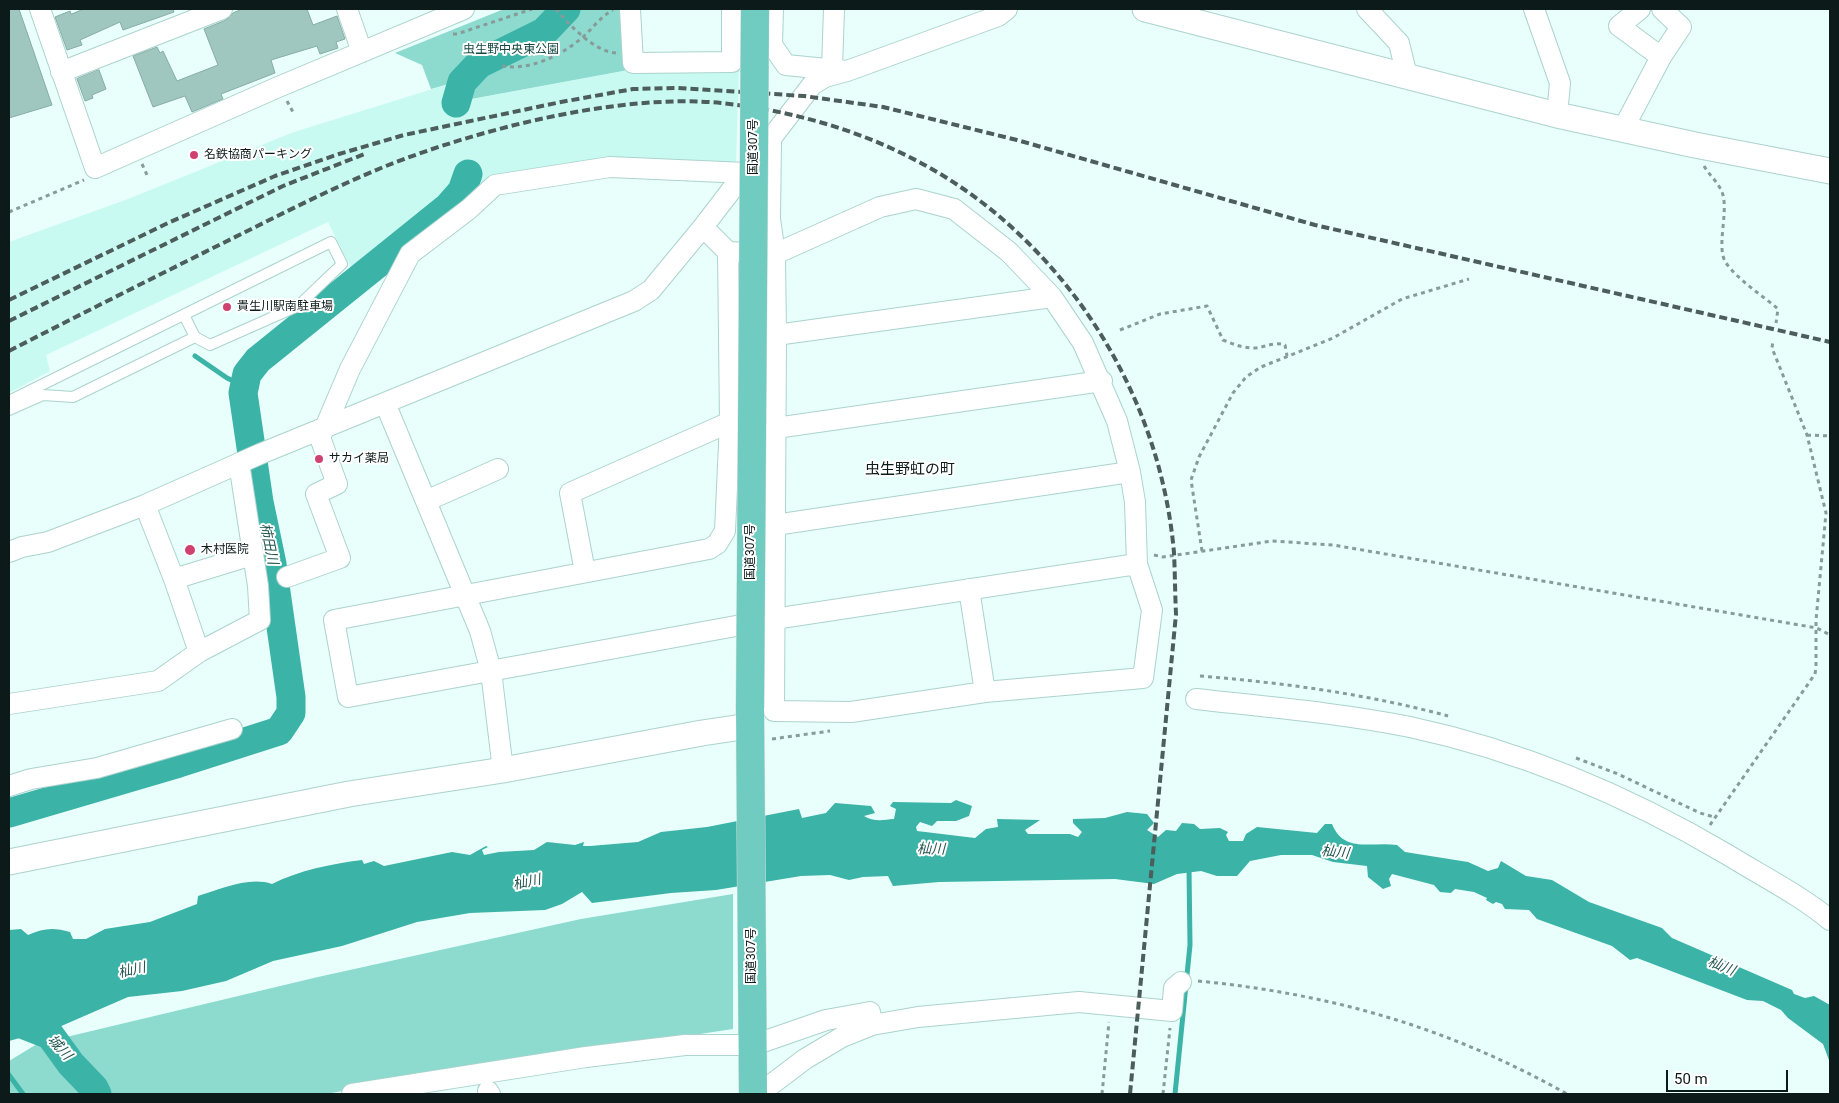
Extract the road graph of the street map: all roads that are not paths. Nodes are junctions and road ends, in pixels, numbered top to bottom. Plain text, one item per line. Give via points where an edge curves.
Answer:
1 (40, 9) edge
2 (222, 9) edge
3 (346, 9) edge
4 (464, 9) edge
5 (630, 9) edge
6 (732, 9) edge
7 (755, 9) edge
8 (773, 9) edge
9 (834, 9) edge
10 (1007, 9) edge
11 (1145, 9) edge
12 (1367, 9) edge
13 (1534, 9) edge
14 (1640, 9) edge
15 (1662, 9) edge
16 (362, 52) junction
17 (1661, 58) junction
18 (840, 70) junction
19 (61, 72) junction
20 (1407, 76) junction
21 (1557, 115) junction
22 (1623, 129) junction
23 (771, 139) junction
24 (1830, 171) edge
25 (746, 173) junction
26 (703, 227) junction
27 (728, 252) junction
28 (775, 254) junction
29 (1052, 297) junction
30 (184, 315) junction
31 (776, 335) junction
32 (195, 337) junction
33 (1102, 382) junction
34 (9, 400) edge
35 (385, 403) junction
36 (9, 410) edge
37 (730, 422) junction
38 (776, 428) junction
39 (321, 431) junction
40 (249, 458) junction
41 (498, 469) dead end
42 (1130, 472) junction
43 (426, 500) junction
44 (145, 505) junction
45 (775, 525) junction
46 (13, 544) edge
47 (252, 555) junction
48 (1143, 557) junction
49 (585, 572) junction
50 (287, 577) dead end
51 (174, 579) junction
52 (970, 589) junction
53 (465, 594) junction
54 (774, 619) junction
55 (199, 652) junction
56 (491, 672) junction
57 (985, 692) junction
58 (1196, 699) dead end
59 (9, 704) edge
60 (232, 729) dead end
61 (750, 729) junction
62 (504, 770) junction
63 (9, 786) edge
64 (9, 862) edge
65 (1830, 920) edge
66 (1189, 981) road end
67 (872, 1025) junction
68 (753, 1037) junction
69 (761, 1090) edge
70 (352, 1094) edge

1 - 19 street
2 - 19 street
3 - 16 street
4 - 16 street
5 - 6 street via 633,63 732,62
7 - 61 highway, 国道307号, bridge
8 - 18 street via 772,45 786,65
9 - 18 street
10 - 18 street via 998,16
11 - 20 street
12 - 20 street via 1399,43
13 - 21 street via 1560,83
14 - 17 street via 1619,26
15 - 17 street via 1681,27
16 - 19 street via 95,168
17 - 22 street
18 - 23 street via 812,85
20 - 21 street
21 - 22 street
22 - 24 street
23 - 25 street
23 - 28 street via 770,219
25 - 26 street
25 - 39 street via 610,167 494,185 469,209 410,254
26 - 27 street
26 - 35 street via 651,290 634,301
27 - 28 street
27 - 37 street
28 - 29 street via 880,207 908,200 930,201 954,209 973,223 1009,252
28 - 31 street
29 - 31 street
29 - 33 street via 1082,343
30 - 32 lane
30 - 32 lane via 331,242 342,264 298,306 210,345
30 - 34 lane
31 - 38 street
32 - 36 lane via 73,397 43,395
33 - 38 street
33 - 42 street via 1117,421
35 - 39 street
35 - 43 street
37 - 49 street via 570,493
37 - 49 street via 725,531 717,544 709,549
38 - 45 street
39 - 40 street
39 - 50 street via 337,484 316,494 340,558
40 - 44 street
40 - 47 street
41 - 43 street
42 - 45 street
42 - 48 street
43 - 53 street
44 - 46 street via 48,542
44 - 51 street
45 - 54 street
47 - 51 street
47 - 55 street via 260,620
48 - 52 street
48 - 57 street via 1152,610 1143,678
49 - 53 street
51 - 55 street
52 - 54 street
52 - 57 street
53 - 56 street via 480,631
53 - 56 street via 334,620 348,697
54 - 56 street
54 - 57 street via 774,711 851,712
55 - 59 street via 158,681
56 - 62 street
58 - 65 street via 1409,727 1514,755 1574,778 1701,840 1780,886
60 - 63 street via 97,768
61 - 62 street via 702,733
61 - 68 highway, 国道307号
62 - 64 street via 350,794
66 - 67 street via 1174,988 1172,1011 1079,1002 918,1017
67 - 68 street via 870,1012
67 - 69 street via 842,1037
68 - 69 highway, 国道307号
68 - 70 street via 586,1057

